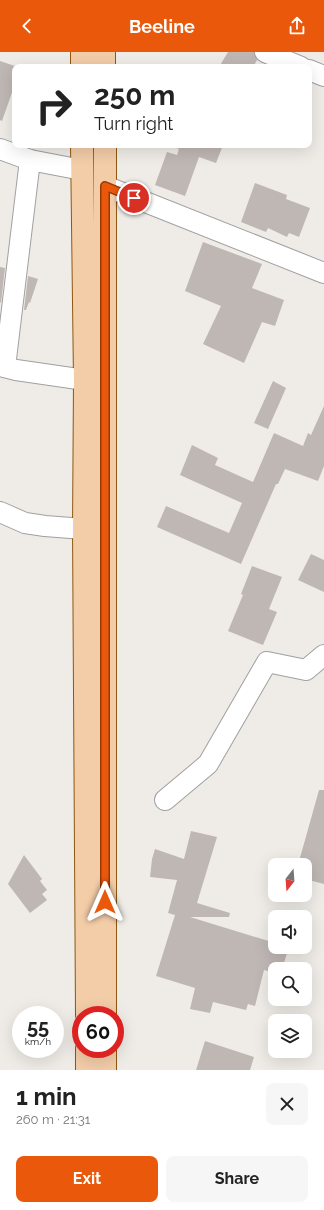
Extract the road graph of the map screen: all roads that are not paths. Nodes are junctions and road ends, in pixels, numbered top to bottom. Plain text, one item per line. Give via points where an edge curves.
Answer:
1 (82, 52) edge
2 (104, 52) edge
3 (265, 52) edge
4 (82, 64) edge
5 (104, 64) edge
6 (294, 64) edge
7 (312, 71) edge
8 (324, 76) edge
9 (82, 148) edge
10 (105, 148) edge
11 (0, 149) edge
12 (30, 160) junction
13 (82, 170) junction
14 (105, 186) junction
15 (324, 273) edge
16 (2, 366) edge
17 (85, 380) junction
18 (0, 512) edge
19 (84, 529) junction
20 (324, 655) edge
21 (165, 800) dead end
22 (87, 1006) edge
23 (105, 1006) edge
24 (87, 1058) edge
25 (105, 1058) edge
26 (87, 1070) edge
27 (105, 1070) edge

1 - 4 main road
2 - 5 main road
3 - 6 street
7 - 8 street
9 - 13 main road
10 - 14 main road
11 - 12 street
12 - 13 street
12 - 16 street
13 - 17 main road
14 - 15 street
14 - 23 main road
16 - 17 street
17 - 19 main road
18 - 19 street via 25,523
19 - 22 main road
20 - 21 street via 306,670 267,662 208,764
24 - 26 main road
25 - 27 main road

